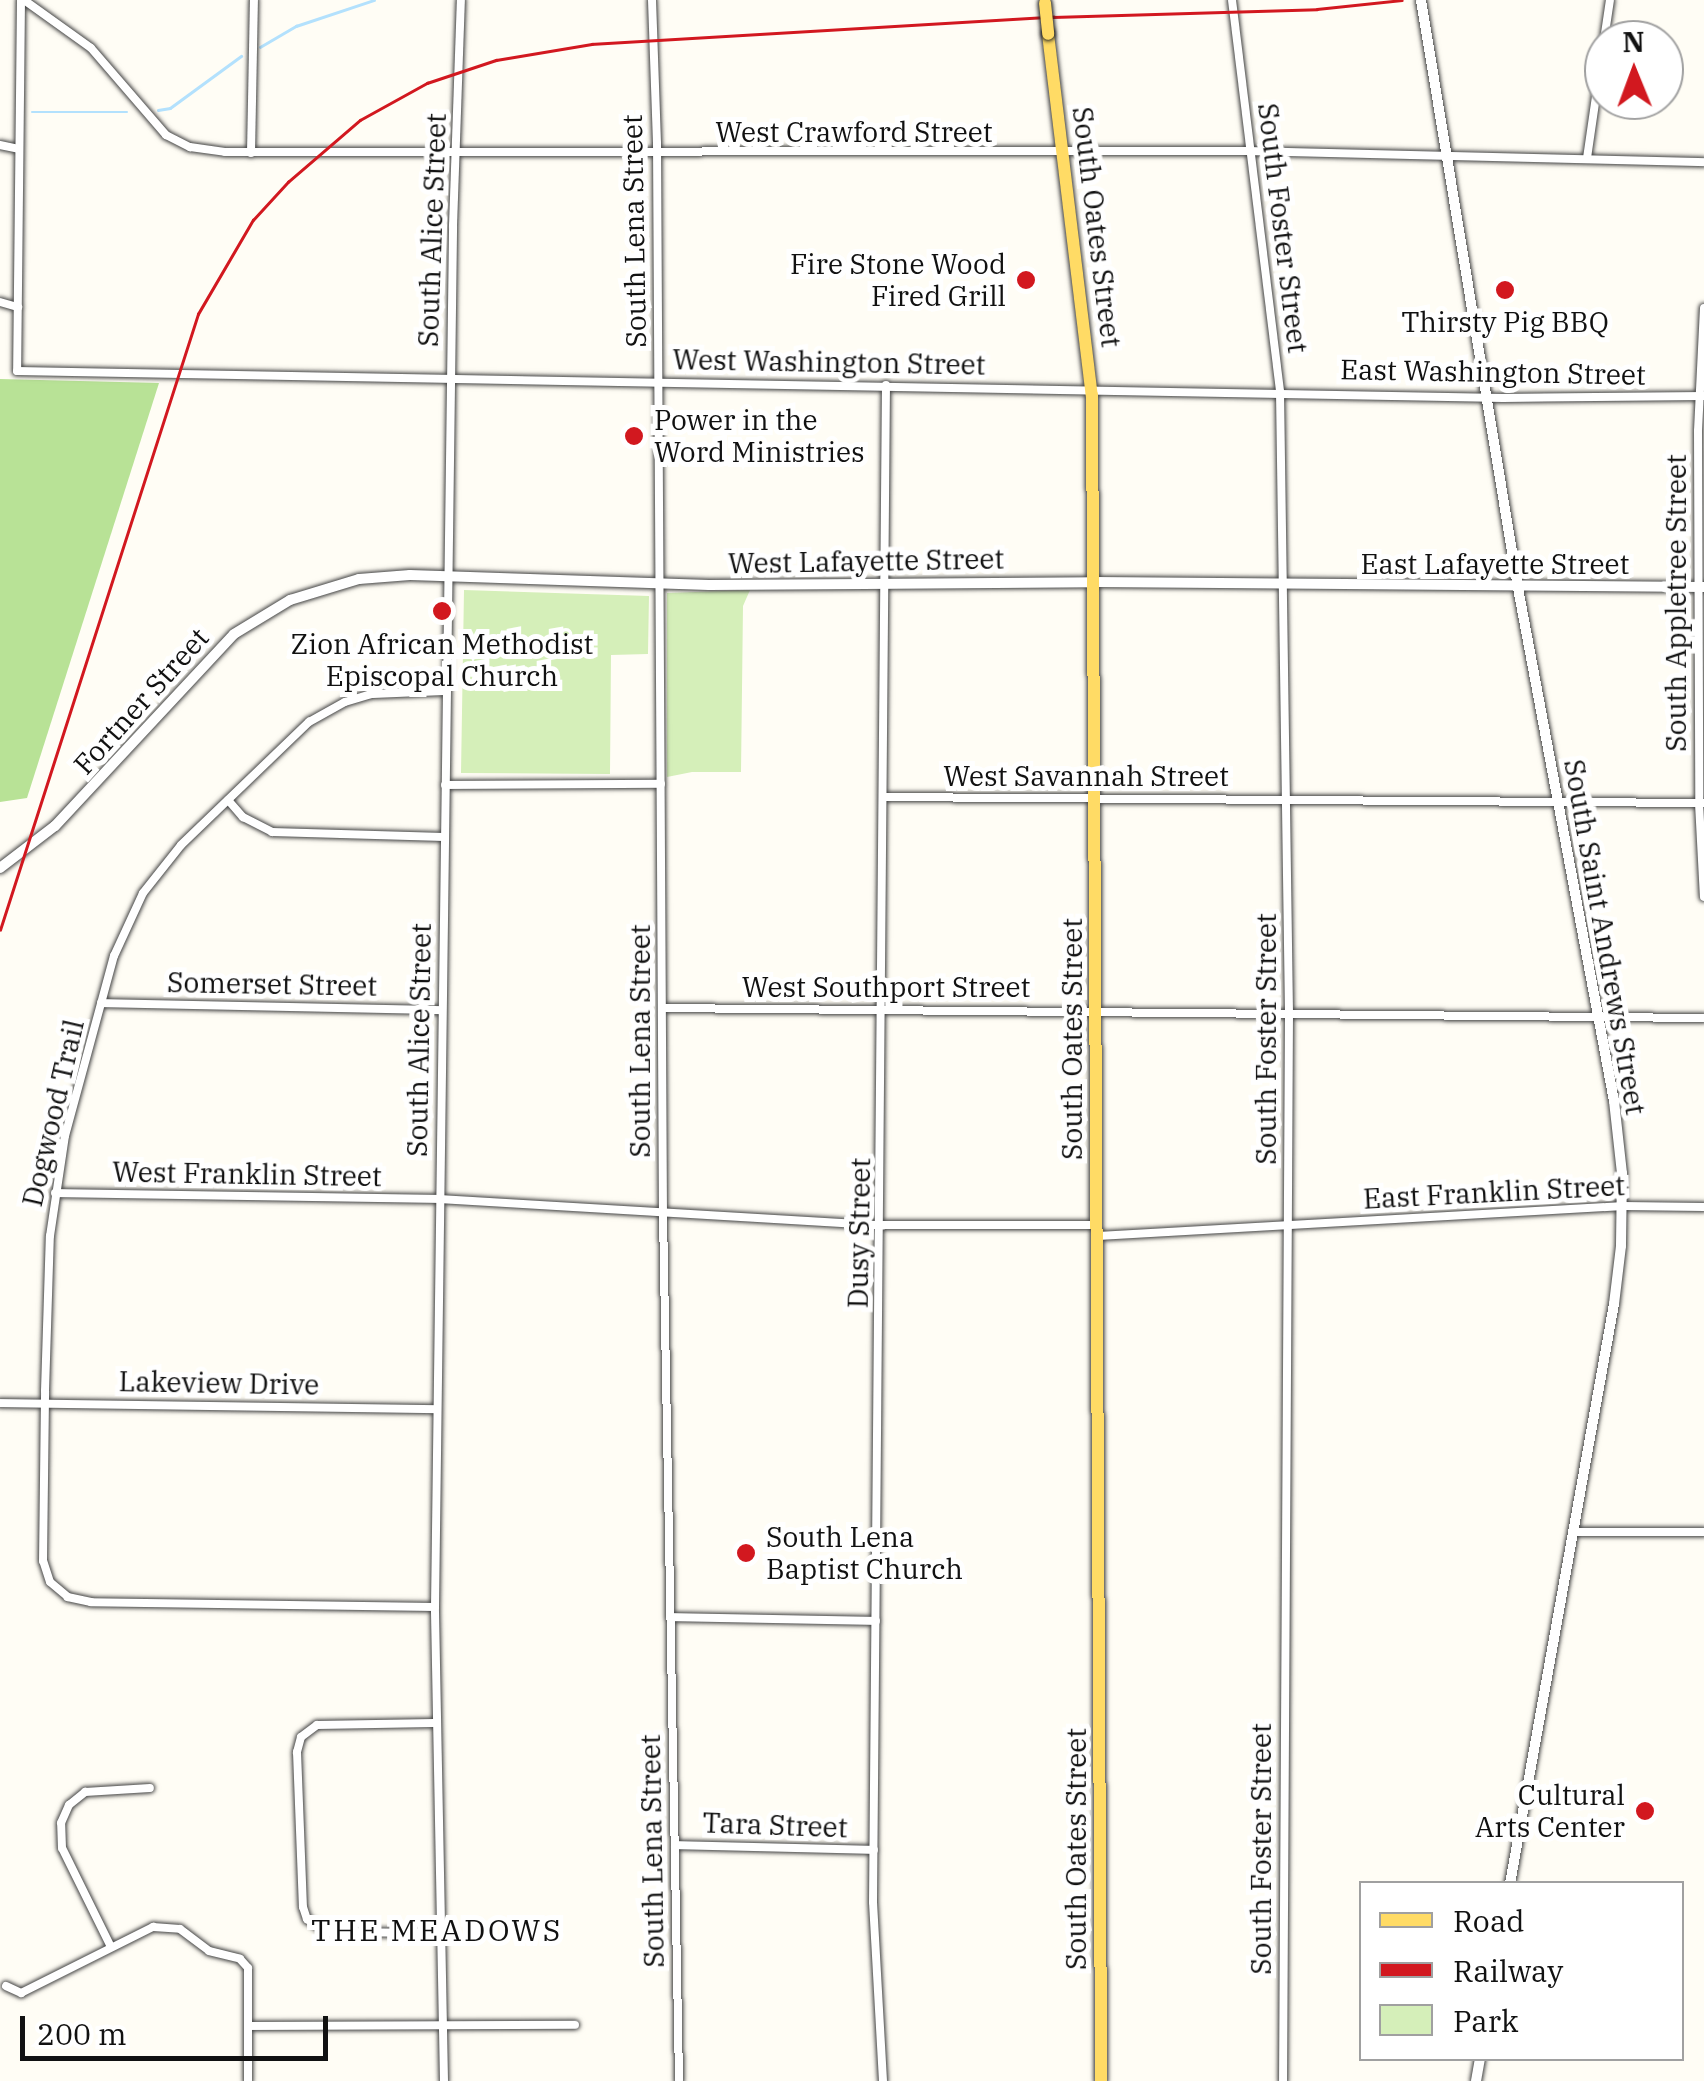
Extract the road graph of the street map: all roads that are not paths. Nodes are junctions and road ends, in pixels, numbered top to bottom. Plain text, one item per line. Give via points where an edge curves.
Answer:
1 (22, 0) edge
2 (254, 0) edge
3 (460, 0) edge
4 (652, 0) edge
5 (1232, 0) edge
6 (1421, 0) edge
7 (1044, 2) edge
8 (1593, 120) edge
9 (0, 144) edge
10 (19, 149) junction
11 (1251, 151) junction
12 (252, 153) junction
13 (456, 153) junction
14 (656, 154) junction
15 (1064, 154) junction
16 (1447, 157) junction
17 (1587, 158) junction
18 (1704, 162) edge
19 (0, 302) edge
20 (18, 307) junction
21 (1704, 308) edge
22 (450, 379) junction
23 (658, 382) junction
24 (886, 385) junction
25 (1092, 387) junction
26 (1280, 392) junction
27 (1487, 395) junction
28 (1702, 396) edge
29 (448, 576) junction
30 (1095, 582) junction
31 (884, 584) junction
32 (660, 585) junction
33 (1285, 585) junction
34 (1701, 587) edge
35 (1518, 588) junction
36 (446, 691) junction
37 (661, 784) junction
38 (444, 785) junction
39 (884, 798) junction
40 (1095, 799) junction
41 (228, 800) junction
42 (1288, 800) junction
43 (1558, 803) junction
44 (1701, 803) edge
45 (444, 836) junction
46 (0, 868) edge
47 (1704, 896) edge
48 (101, 1003) junction
49 (662, 1008) junction
50 (883, 1009) junction
51 (442, 1010) junction
52 (1096, 1011) junction
53 (1289, 1014) junction
54 (1598, 1014) junction
55 (1704, 1018) edge
56 (55, 1193) junction
57 (439, 1199) junction
58 (1623, 1206) junction
59 (1704, 1207) edge
60 (663, 1214) junction
61 (882, 1225) junction
62 (1288, 1226) junction
63 (1098, 1230) junction
64 (0, 1402) edge
65 (44, 1403) junction
66 (437, 1409) junction
67 (1572, 1532) junction
68 (1704, 1532) edge
69 (435, 1607) junction
70 (670, 1617) junction
71 (876, 1621) junction
72 (434, 1723) junction
73 (150, 1788) dead end
74 (675, 1845) junction
75 (874, 1850) junction
76 (1511, 1881) edge
77 (440, 1933) junction
78 (111, 1947) junction
79 (6, 1986) dead end
80 (575, 2025) dead end
81 (248, 2026) junction
82 (443, 2026) junction
83 (248, 2081) edge
84 (444, 2081) edge
85 (679, 2081) edge
86 (883, 2081) edge
87 (1102, 2081) edge
88 (1283, 2081) edge

1 - 10 street
1 - 12 street, West Crawford Street via 91,48 166,135 206,150
2 - 12 street
3 - 13 street, South Alice Street
4 - 14 street, South Lena Street
5 - 11 street, South Foster Street
6 - 16 street, South Saint Andrews Street
7 - 15 main road, South Oates Street, bridge
8 - 17 street
9 - 10 street
10 - 20 street
11 - 15 street, West Crawford Street
11 - 16 street, West Crawford Street
11 - 26 street, South Foster Street
12 - 13 street, West Crawford Street
13 - 14 street, West Crawford Street
13 - 22 street, South Alice Street
14 - 15 street, West Crawford Street
14 - 23 street, South Lena Street
15 - 25 main road, South Oates Street
16 - 17 street, West Crawford Street
16 - 27 street, South Saint Andrews Street
17 - 18 street, West Crawford Street
19 - 20 street
20 - 22 street, West Washington Street via 18,370
21 - 28 street, South Appletree Street
22 - 23 street, West Washington Street
22 - 29 street, South Alice Street
23 - 24 street, West Washington Street
23 - 32 street, South Lena Street
24 - 25 street, West Washington Street
24 - 31 street, Dusy Street
25 - 26 street, West Washington Street
25 - 30 main road, South Oates Street
26 - 27 street, East Washington Street
26 - 33 street, South Foster Street
27 - 28 street, East Washington Street
27 - 35 street, South Saint Andrews Street
28 - 34 street, South Appletree Street
29 - 32 street, West Lafayette Street
29 - 36 street, South Alice Street
29 - 46 street, Fortner Street via 334,584 250,622 204,662 55,826
30 - 31 street, West Lafayette Street
30 - 33 street, West Lafayette Street
30 - 40 main road, South Oates Street
31 - 32 street, West Lafayette Street
31 - 39 street, Dusy Street
32 - 37 street, South Lena Street
33 - 35 street, East Lafayette Street
33 - 42 street, South Foster Street
34 - 35 street, East Lafayette Street
34 - 44 street, South Appletree Street
35 - 43 street, South Saint Andrews Street
36 - 38 street, South Alice Street
36 - 41 street, Dogwood Trail via 371,694 326,711
37 - 38 street
37 - 49 street, South Lena Street
38 - 45 street, South Alice Street
39 - 40 street, West Savannah Street
39 - 50 street, Dusy Street
40 - 42 street, West Savannah Street
40 - 52 main road, South Oates Street
41 - 45 street via 272,832
41 - 48 street, Dogwood Trail via 143,893
42 - 43 street, West Savannah Street
42 - 53 street, South Foster Street
43 - 44 street, West Savannah Street
43 - 54 street, South Saint Andrews Street
44 - 47 street, South Appletree Street
45 - 51 street, South Alice Street
48 - 51 street, Somerset Street
48 - 56 street, Dogwood Trail
49 - 50 street, West Southport Street
49 - 60 street, South Lena Street
50 - 52 street, West Southport Street
50 - 61 street, Dusy Street
51 - 57 street, South Alice Street
52 - 53 street, West Southport Street
52 - 63 main road, South Oates Street
53 - 54 street, West Southport Street
53 - 62 street, South Foster Street
54 - 55 street, West Southport Street
54 - 58 street, South Saint Andrews Street
56 - 57 street, West Franklin Street
56 - 65 street, Dogwood Trail
57 - 60 street, West Franklin Street
57 - 66 street, South Alice Street
58 - 59 street, East Franklin Street
58 - 62 street, East Franklin Street
58 - 67 street, South Saint Andrews Street via 1614,1304
60 - 61 street, West Franklin Street
60 - 70 street, South Lena Street
61 - 63 street, West Franklin Street
61 - 71 street, Dusy Street
62 - 63 street, West Franklin Street
62 - 88 street, South Foster Street
63 - 87 main road, South Oates Street
64 - 65 street, Lakeview Drive
65 - 66 street, Lakeview Drive
65 - 69 street, Dogwood Trail via 43,1561 50,1582 68,1597
66 - 69 street, South Alice Street
67 - 68 street
67 - 76 street, South Saint Andrews Street
69 - 72 street, South Alice Street
70 - 71 street
70 - 74 street, South Lena Street
71 - 75 street, Dusy Street
72 - 77 street, South Alice Street
72 - 77 street via 317,1725 300,1737 297,1752 307,1919 326,1932
73 - 78 street via 85,1792 69,1804 61,1823 62,1848
74 - 75 street, Tara Street
74 - 85 street, South Lena Street
75 - 86 street, Dusy Street
77 - 82 street, South Alice Street
78 - 79 street via 21,1993
78 - 81 street via 152,1927 171,1926 217,1955 240,1959 249,1974
80 - 82 street
81 - 82 street
81 - 83 street
82 - 84 street, South Alice Street

